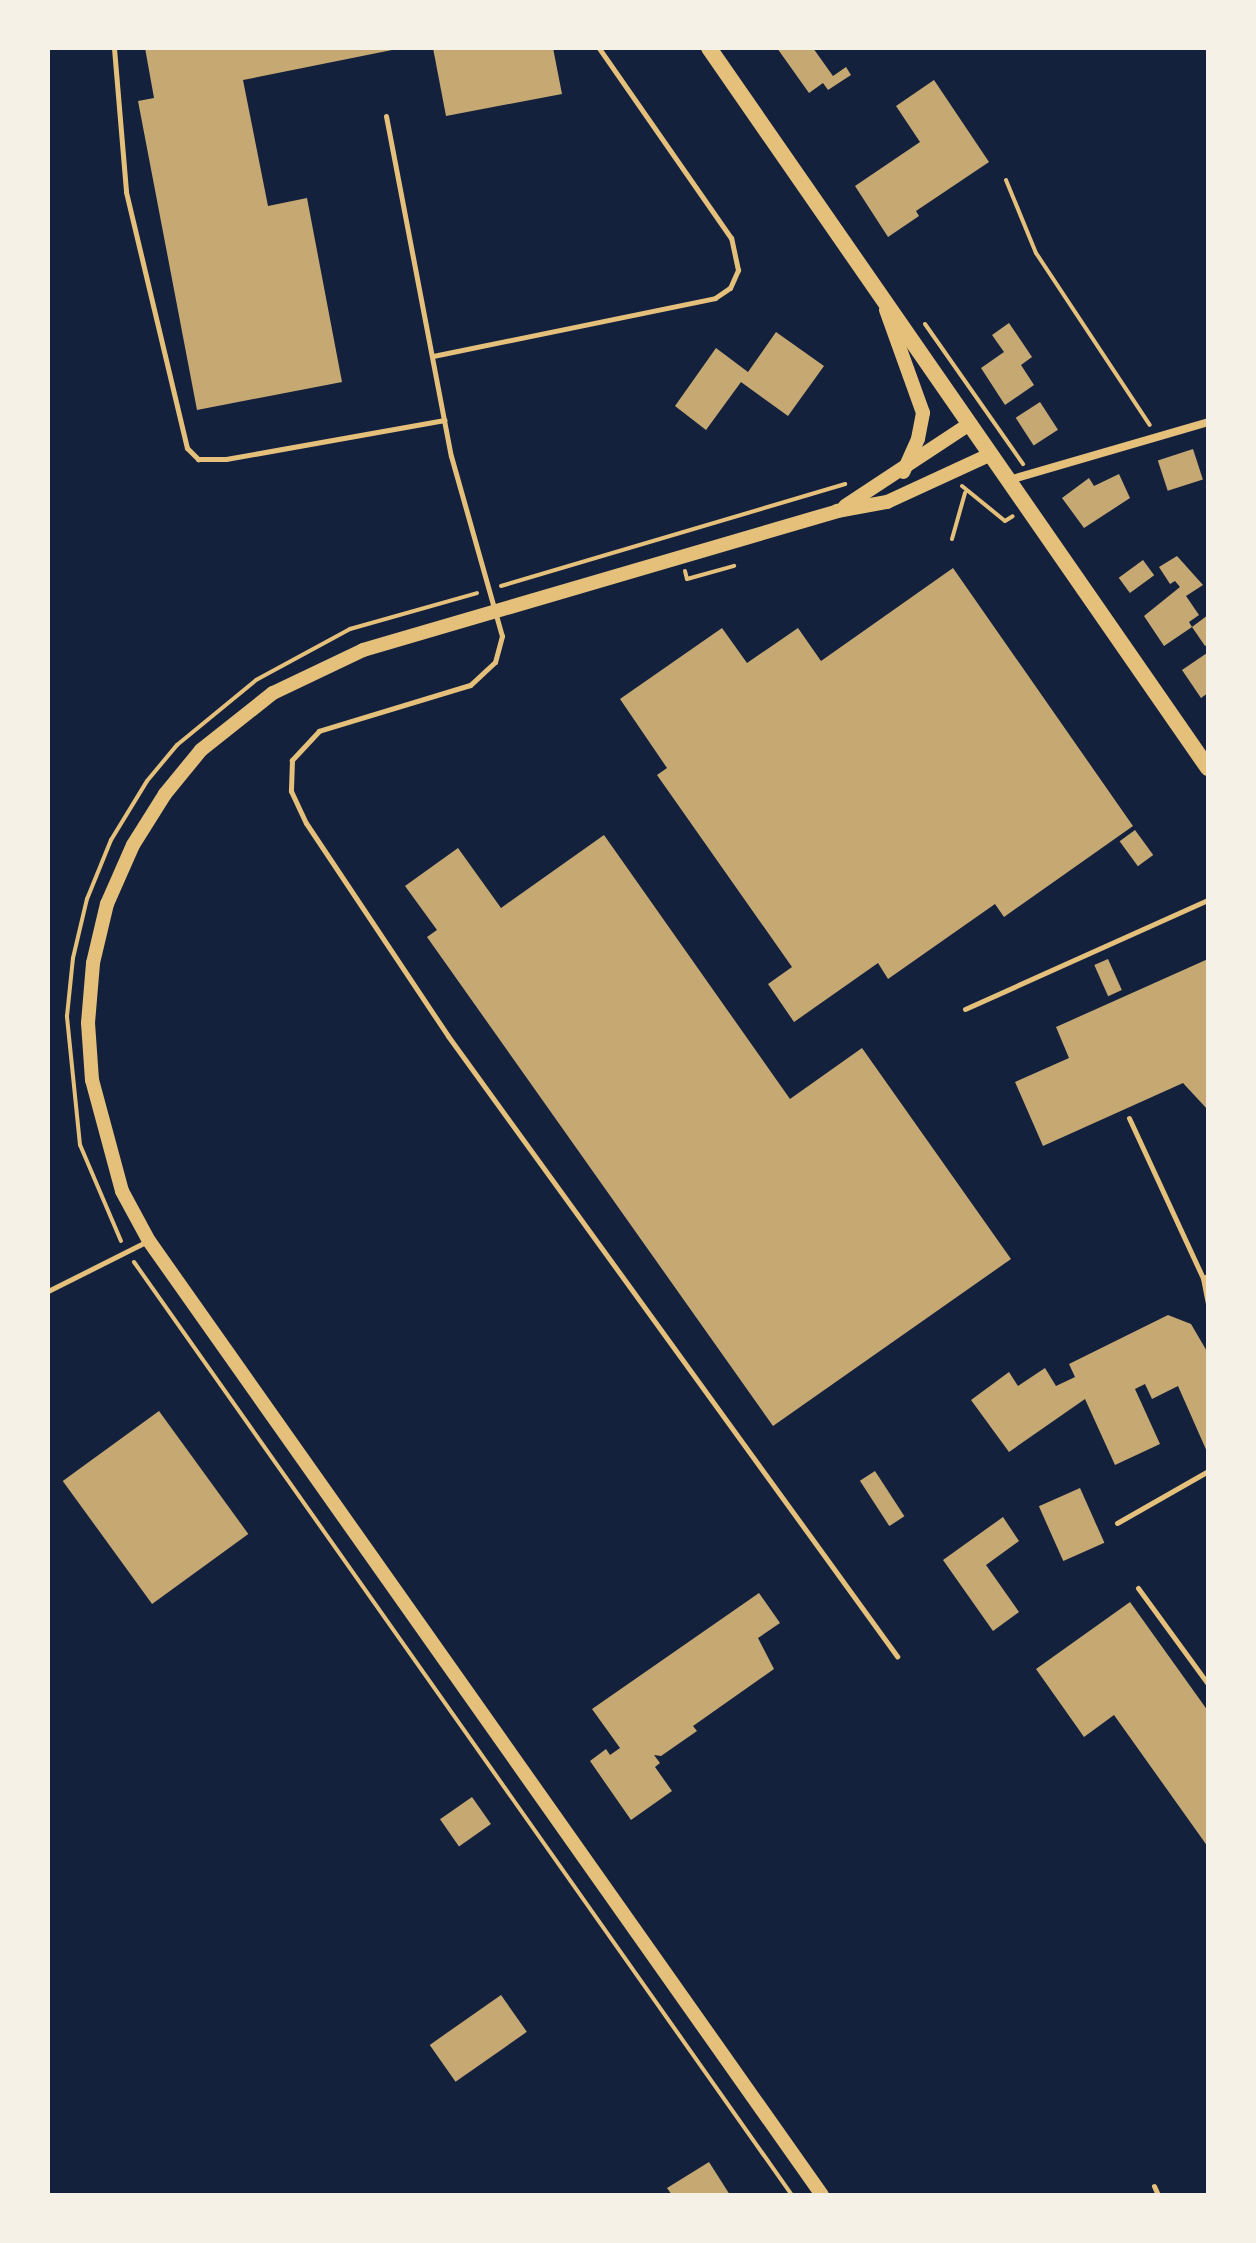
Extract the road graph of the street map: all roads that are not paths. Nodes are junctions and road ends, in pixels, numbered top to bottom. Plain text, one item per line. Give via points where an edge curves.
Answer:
1 (114, 48) edge
2 (599, 48) edge
3 (709, 48) edge
4 (386, 116) dead end
5 (884, 306) junction
6 (433, 356) junction
7 (445, 420) junction
8 (1208, 422) edge
9 (968, 425) junction
10 (989, 455) junction
11 (903, 472) junction
12 (1008, 481) junction
13 (837, 511) junction
14 (497, 610) junction
15 (1208, 768) edge
16 (1208, 900) edge
17 (965, 1009) dead end
18 (1129, 1118) dead end
19 (149, 1241) junction
20 (1206, 1277) edge
21 (48, 1291) edge
22 (1208, 1303) edge
23 (1208, 1471) edge
24 (1117, 1523) dead end
25 (1138, 1588) dead end
26 (897, 1656) dead end
27 (1208, 1684) edge
28 (1154, 2186) dead end
29 (822, 2195) edge
30 (1158, 2195) edge

1 - 7 lane via 126,192 187,448 198,459 226,459
2 - 6 lane via 731,238 738,270 730,288 715,298
3 - 5 main road
4 - 6 lane
5 - 9 main road
5 - 11 street via 923,413
6 - 7 lane
7 - 14 lane
8 - 12 street
9 - 10 main road
9 - 11 street
10 - 12 main road
10 - 13 street via 887,502
11 - 13 street
12 - 15 main road
13 - 14 street
14 - 19 street via 363,650 273,693 201,750 133,845 107,904 93,963 88,1023 104,1137 122,1191
14 - 26 lane via 502,636 495,662 470,685 319,731 292,760 291,791 306,823 448,1036
16 - 17 lane
18 - 20 lane
19 - 21 lane
19 - 29 street
20 - 22 lane
23 - 24 lane
25 - 27 lane
28 - 30 lane

